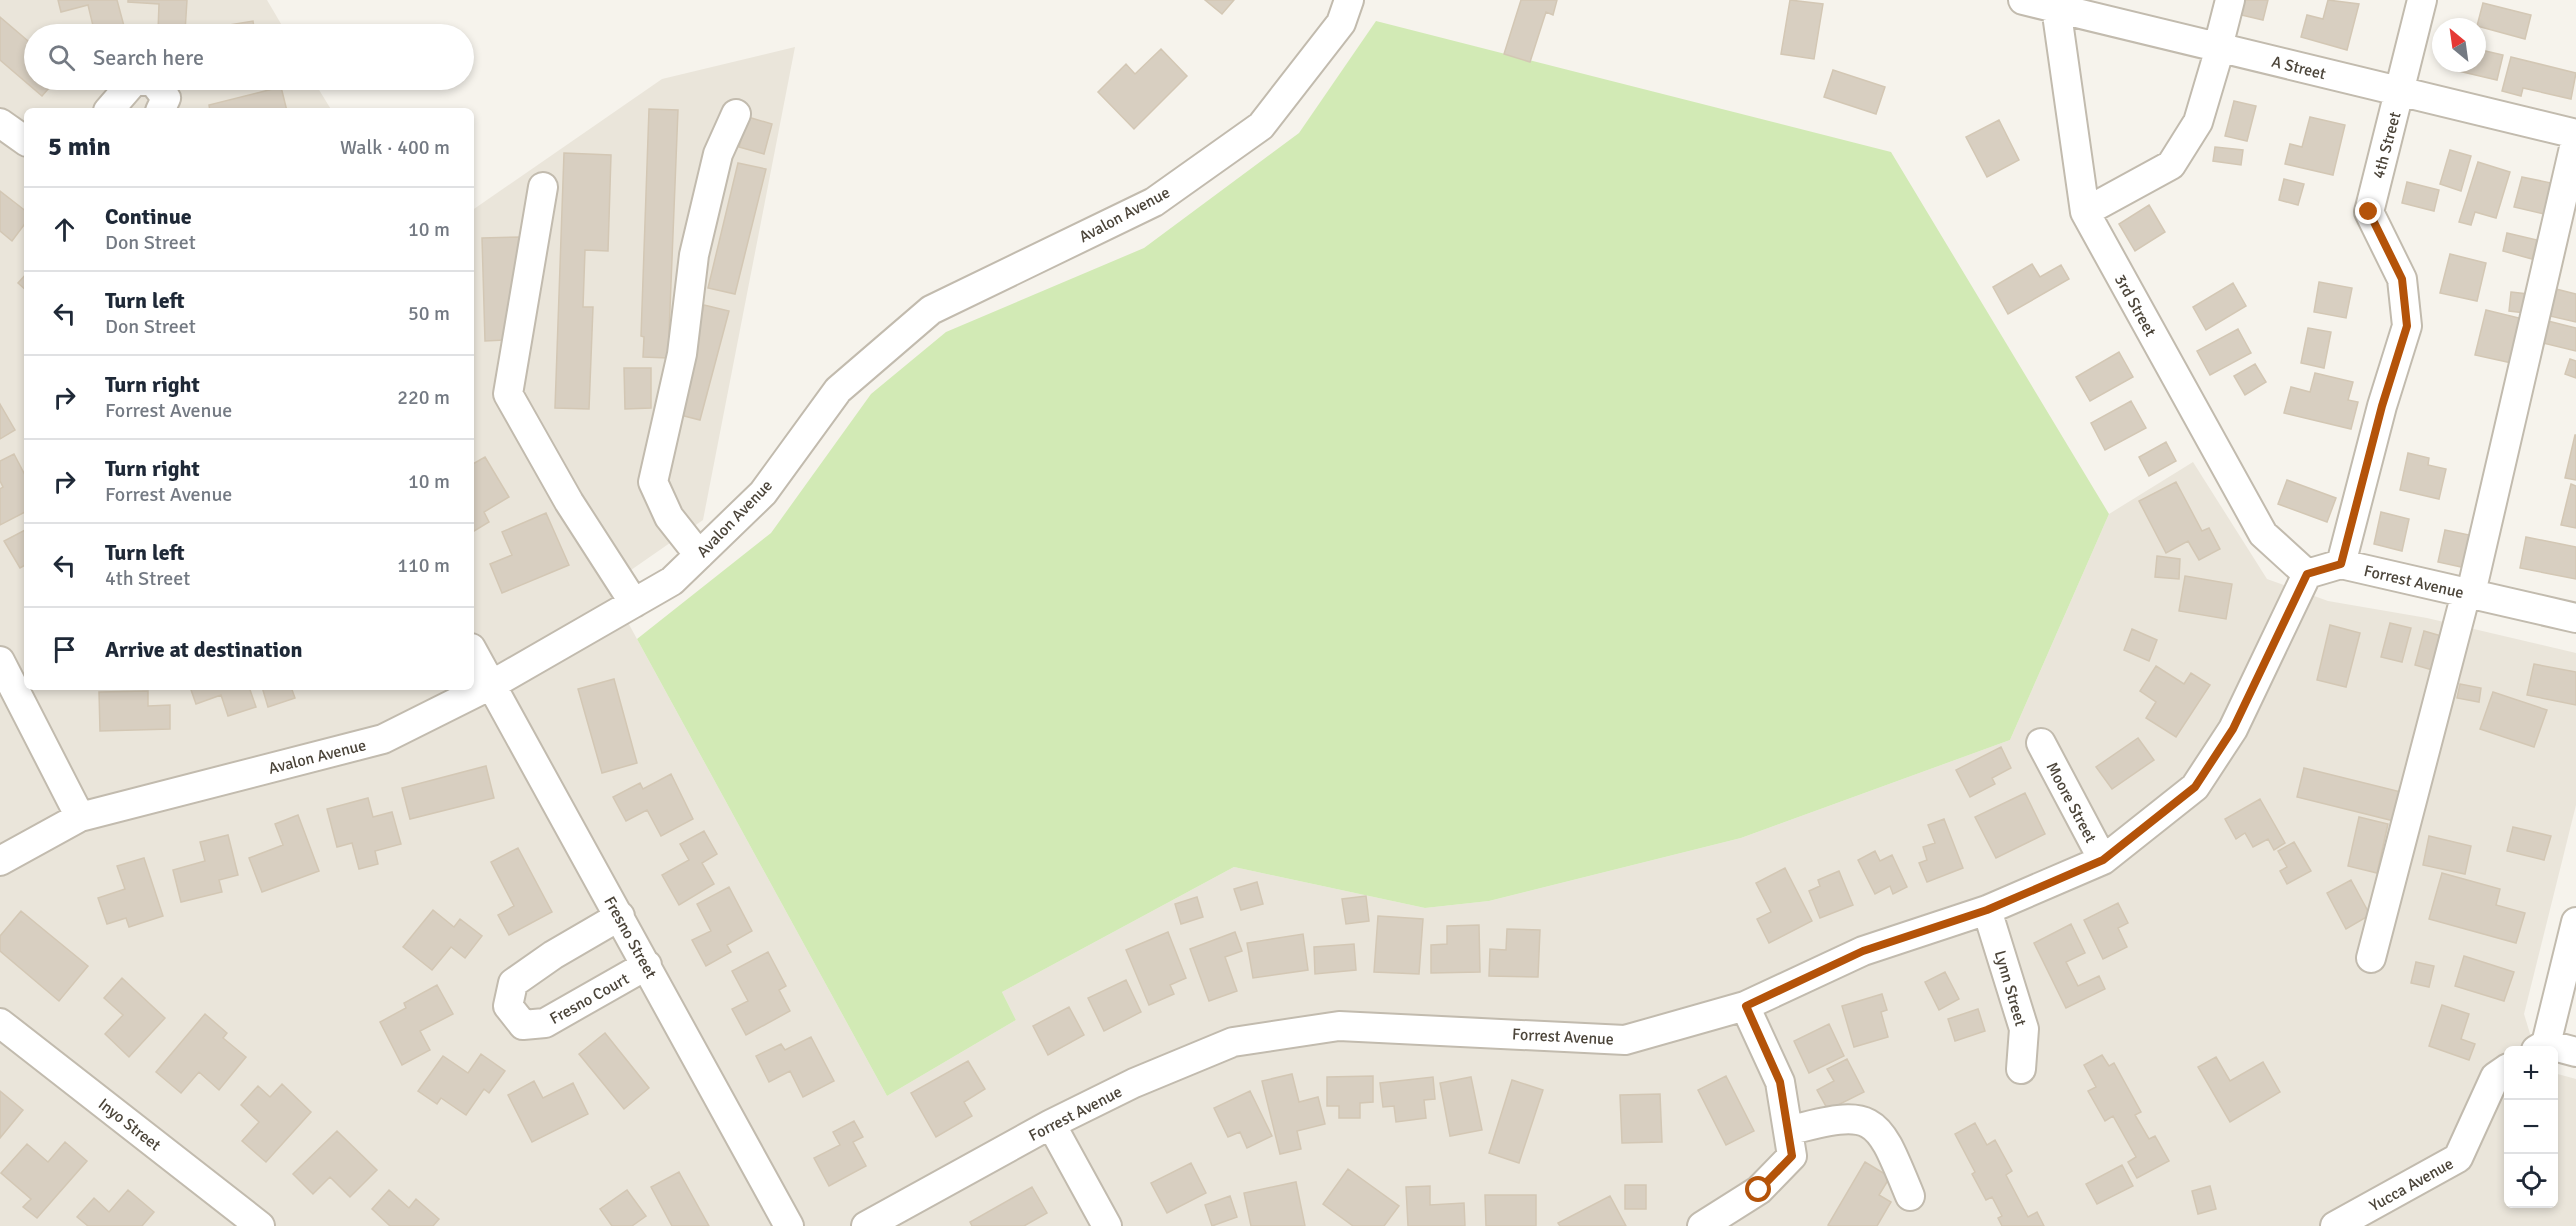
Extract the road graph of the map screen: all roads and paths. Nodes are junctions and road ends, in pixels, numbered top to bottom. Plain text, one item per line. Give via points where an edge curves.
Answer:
1 (1349, 0) edge
2 (2023, 0) edge
3 (2230, 0) edge
4 (2422, 0) edge
5 (2055, 4) edge
6 (2219, 48) junction
7 (126, 90) edge
8 (160, 90) edge
9 (2400, 92) junction
10 (111, 108) edge
11 (161, 108) edge
12 (736, 114) dead end
13 (0, 123) edge
14 (2576, 134) edge
15 (2576, 139) edge
16 (24, 140) edge
17 (543, 187) dead end
18 (2085, 212) junction
19 (699, 555) junction
20 (2341, 564) junction
21 (2307, 574) junction
22 (2468, 593) junction
23 (634, 603) junction
24 (2576, 618) edge
25 (474, 653) edge
26 (0, 661) edge
27 (493, 684) junction
28 (2041, 743) dead end
29 (80, 817) junction
30 (2103, 860) junction
31 (0, 861) edge
32 (1987, 910) junction
33 (620, 916) junction
34 (2576, 922) edge
35 (2371, 958) dead end
36 (647, 965) junction
37 (1746, 1006) junction
38 (0, 1023) edge
39 (2541, 1046) edge
40 (2558, 1049) edge
41 (2576, 1052) edge
42 (2021, 1069) dead end
43 (2504, 1071) edge
44 (1052, 1124) junction
45 (1788, 1131) junction
46 (1910, 1196) dead end
47 (260, 1226) edge
48 (789, 1226) edge
49 (866, 1226) edge
50 (1107, 1226) edge
51 (1702, 1226) edge
52 (2335, 1226) edge

1 - 19 street, Avalon Avenue via 1341,23 1261,126 1154,202 931,310 838,390 763,493
2 - 5 street, A Street
3 - 6 street
4 - 9 street, 4th Street
5 - 6 street, A Street
5 - 18 street, 3rd Street
6 - 9 street, A Street
6 - 18 street via 2198,122 2171,165
7 - 10 street
8 - 11 street via 166,98
9 - 14 street, A Street
9 - 20 street, 4th Street via 2369,212 2402,279 2407,326
12 - 19 street via 718,153 694,255 682,354 653,482 669,517
13 - 16 street
15 - 22 street
17 - 23 street via 508,394 568,502
18 - 21 street, 3rd Street via 2263,534
19 - 23 street, Avalon Avenue via 672,581
20 - 21 street, Forrest Avenue
20 - 22 street, Forrest Avenue
21 - 30 street, Forrest Avenue via 2233,729 2195,787
22 - 24 street, Forrest Avenue
22 - 35 street
23 - 27 street, Avalon Avenue
25 - 27 street, Fresno Street
26 - 29 street
27 - 29 street, Avalon Avenue via 383,739
27 - 33 street, Fresno Street
28 - 30 street, Moore Street
29 - 31 street, Avalon Avenue
30 - 32 street, Forrest Avenue
32 - 37 street, Forrest Avenue via 1863,951
32 - 42 street, Lynn Street via 2024,1029
33 - 36 street, Fresno Street
33 - 36 street, Fresno Court via 513,983 508,1006 523,1025 545,1023
34 - 39 street
36 - 48 street, Fresno Street
37 - 44 street, Forrest Avenue via 1625,1040 1340,1026 1233,1042 1134,1083
37 - 45 street via 1780,1082
38 - 47 street, Inyo Street
40 - 41 street
43 - 52 street, Yucca Avenue via 2495,1077 2458,1158
44 - 49 street, Forrest Avenue
44 - 50 street
45 - 46 street via 1823,1122 1868,1122 1881,1131
45 - 51 street via 1792,1156 1759,1190

